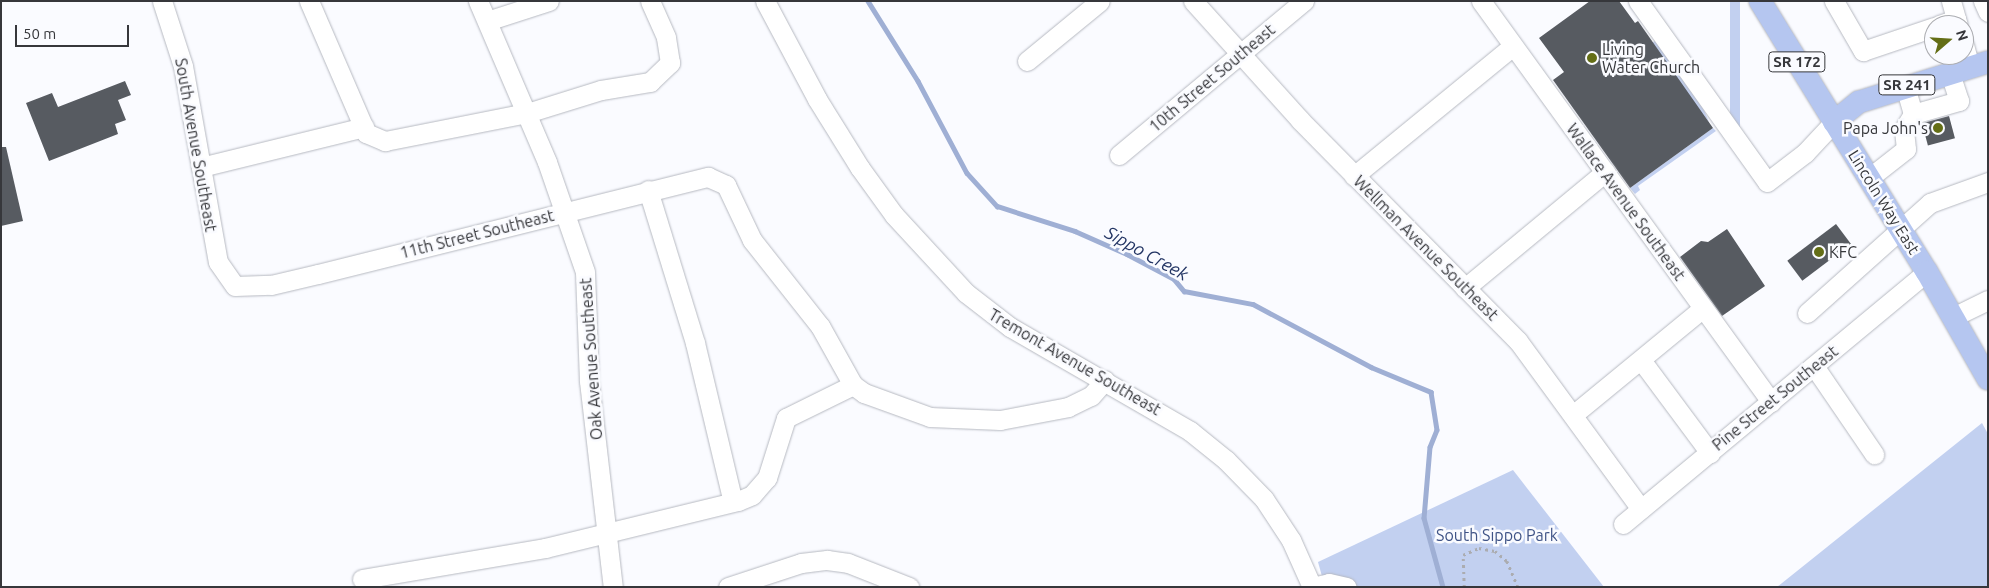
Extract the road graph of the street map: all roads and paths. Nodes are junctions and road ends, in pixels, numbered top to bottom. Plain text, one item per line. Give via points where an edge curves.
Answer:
1 (162, 1) edge
2 (309, 1) edge
3 (478, 1) edge
4 (550, 1) edge
5 (650, 1) edge
6 (765, 1) edge
7 (1100, 1) edge
8 (1193, 1) edge
9 (1304, 1) edge
10 (1482, 1) edge
11 (1638, 1) edge
12 (1760, 1) edge
13 (1834, 1) edge
14 (1984, 1) edge
15 (1988, 12) edge
16 (487, 22) junction
17 (1924, 30) edge
18 (1513, 46) junction
19 (1240, 56) junction
20 (1027, 61) dead end
21 (1970, 67) edge
22 (1905, 86) junction
23 (527, 113) junction
24 (1913, 114) junction
25 (1834, 122) junction
26 (364, 127) junction
27 (1119, 155) dead end
28 (201, 167) junction
29 (1605, 172) junction
30 (1354, 176) junction
31 (1869, 178) junction
32 (1988, 182) edge
33 (648, 190) junction
34 (566, 212) junction
35 (1900, 227) junction
36 (1927, 272) junction
37 (234, 286) joint
38 (1465, 288) junction
39 (1988, 300) edge
40 (1703, 308) junction
41 (1807, 313) dead end
42 (1953, 317) junction
43 (1981, 350) edge
44 (1640, 360) junction
45 (1814, 366) junction
46 (1988, 379) edge
47 (1106, 380) junction
48 (853, 385) junction
49 (1771, 402) junction
50 (1574, 414) junction
51 (1710, 452) junction
52 (1874, 454) dead end
53 (733, 502) junction
54 (1641, 509) junction
55 (1623, 524) dead end
56 (607, 532) junction
57 (362, 579) dead end
58 (613, 587) edge
59 (728, 587) edge
60 (909, 587) edge
61 (1312, 587) edge
62 (1347, 587) edge
63 (1464, 587) edge
64 (1518, 587) edge

1 - 28 street, South Avenue Southeast via 183,66
2 - 26 street
3 - 16 street, Oak Avenue Southeast
4 - 16 street
5 - 23 street via 670,50 670,63 659,77 638,85 582,95
6 - 47 street, Tremont Avenue Southeast via 817,99 856,160 923,250 993,316
7 - 20 street
8 - 19 street, Wellman Avenue Southeast
9 - 19 street, 10th Street Southeast
10 - 18 street, Wallace Avenue Southeast
11 - 25 street via 1767,182 1805,154
12 - 25 main road, Lincoln Way East / SR 172
13 - 17 street via 1863,51
14 - 15 street
16 - 23 street, Oak Avenue Southeast
18 - 29 street, Wallace Avenue Southeast
18 - 30 street
19 - 27 street, 10th Street Southeast
19 - 30 street, Wellman Avenue Southeast
21 - 22 main road, SR 241
21 - 24 street via 1959,101
22 - 24 street
22 - 25 main road, SR 241 via 1859,102
23 - 26 street via 385,141 366,133
23 - 34 street, Oak Avenue Southeast
24 - 31 street via 1904,129 1906,149
25 - 31 main road, Lincoln Way East / SR 172
26 - 28 street
28 - 37 street, South Avenue Southeast via 218,262
29 - 38 street
29 - 40 street, Wallace Avenue Southeast
30 - 38 street, Wellman Avenue Southeast
31 - 35 main road, Lincoln Way East / SR 172
32 - 35 street via 1930,202
33 - 34 street, 11th Street Southeast
33 - 48 street, 11th Street Southeast via 694,178 719,180 732,194 752,240 820,326
33 - 53 street via 695,344
34 - 37 street, 11th Street Southeast via 271,285
34 - 56 street, Oak Avenue Southeast via 588,290 589,381
35 - 36 main road, Lincoln Way East / SR 172
35 - 41 street via 1884,247
36 - 42 main road, Lincoln Way East / SR 172
36 - 45 street, Pine Street Southeast
38 - 50 street, Wellman Avenue Southeast via 1529,354
39 - 42 street
40 - 44 street
40 - 49 street, Wallace Avenue Southeast
42 - 43 main road, Lincoln Way East / SR 172
43 - 46 main road, Lincoln Way East / SR 172
44 - 50 street
44 - 51 street
45 - 49 street, Pine Street Southeast
45 - 52 street
47 - 48 street via 1091,396 1068,407 1043,414 975,420 911,412 864,393
47 - 61 street, Tremont Avenue Southeast via 1190,431 1250,483 1279,522
48 - 53 street via 791,414 763,484 752,495
49 - 51 street, Pine Street Southeast
50 - 54 street, Wellman Avenue Southeast
51 - 54 street, Pine Street Southeast
53 - 56 street
54 - 55 street, Pine Street Southeast
56 - 57 street via 491,558
56 - 58 street, Oak Avenue Southeast
59 - 60 street via 790,566 827,560 853,565
61 - 62 street via 1329,583
63 - 64 path via 1463,555 1479,548 1495,551 1507,561

